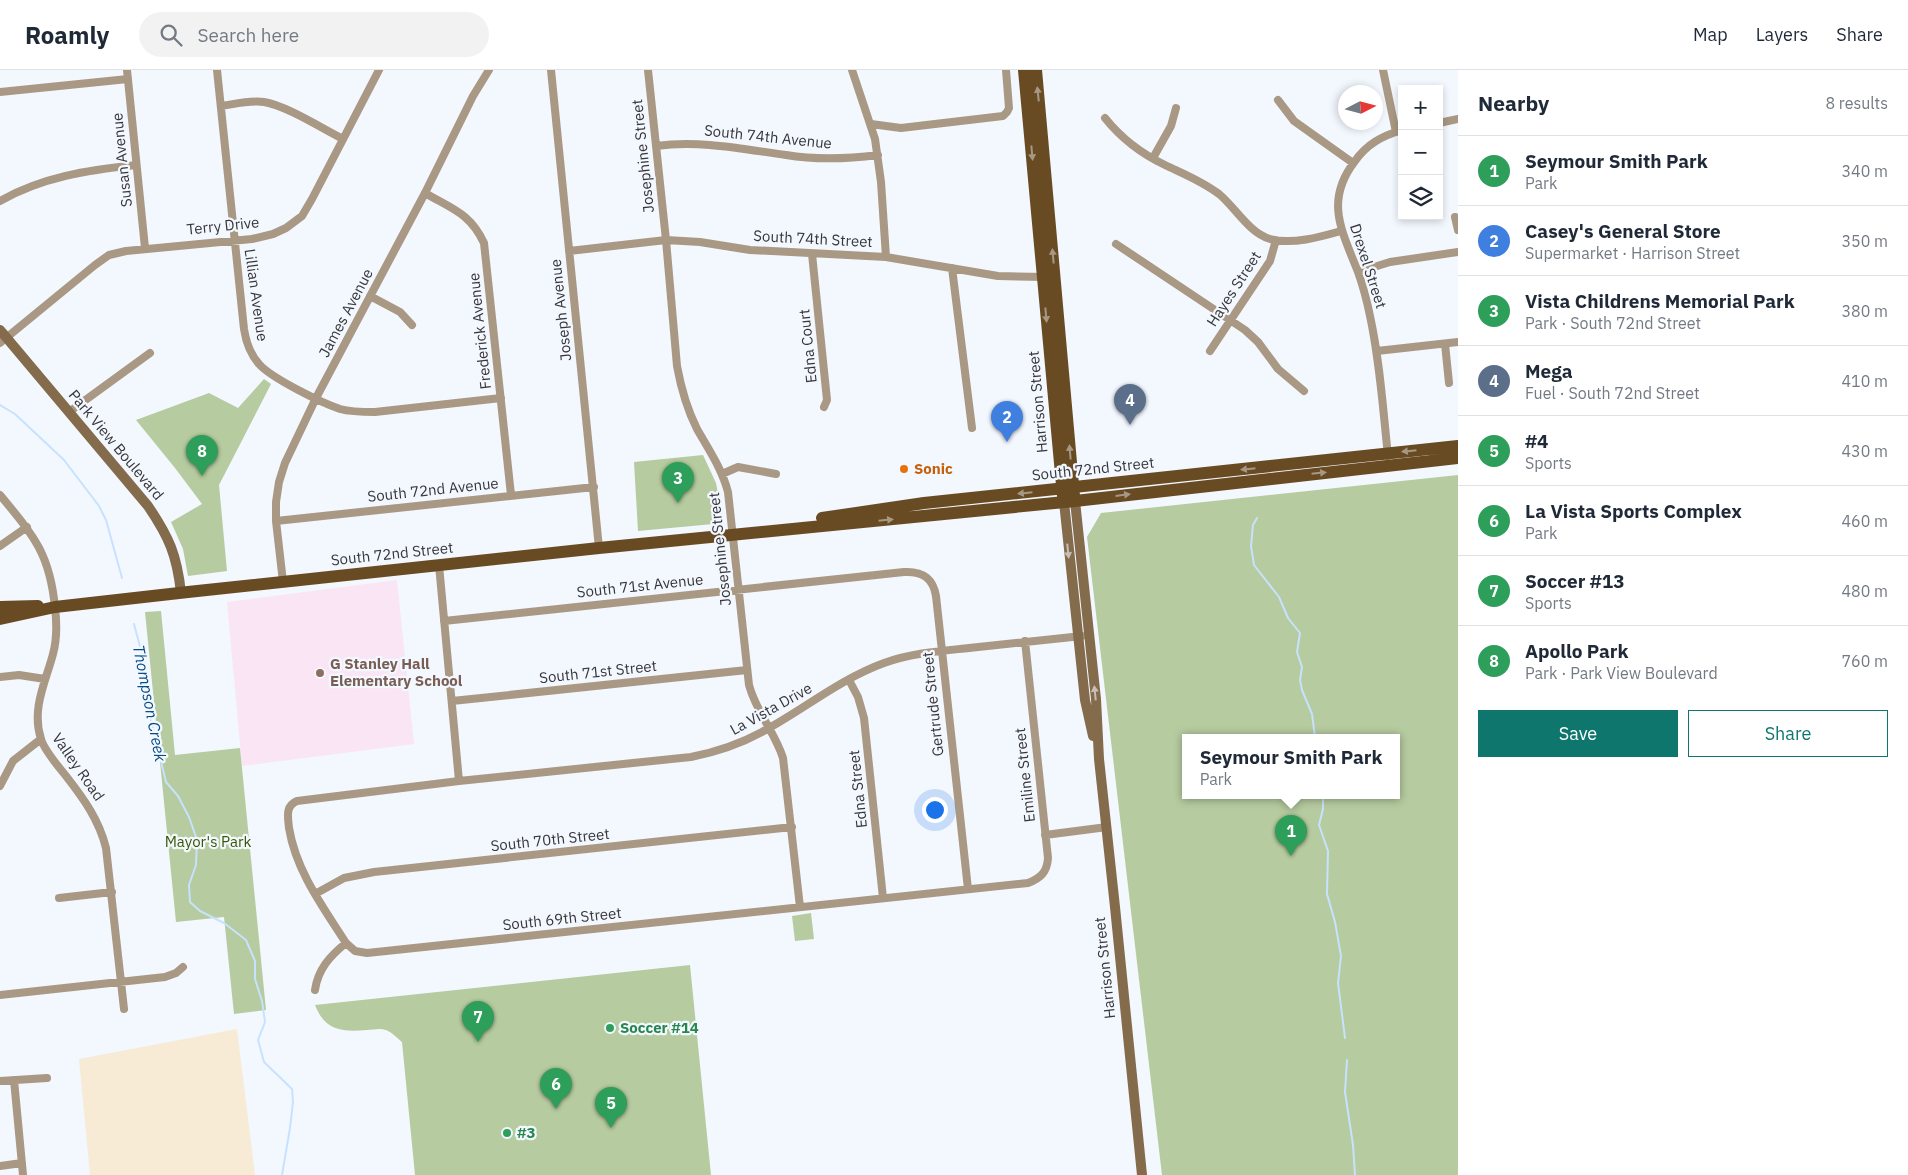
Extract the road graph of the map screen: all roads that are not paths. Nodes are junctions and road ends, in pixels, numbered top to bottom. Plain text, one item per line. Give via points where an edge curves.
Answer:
1 (127, 70) edge
2 (217, 70) edge
3 (379, 70) edge
4 (489, 70) edge
5 (551, 70) edge
6 (648, 70) edge
7 (852, 70) edge
8 (1006, 70) edge
9 (1024, 70) edge
10 (1036, 70) edge
11 (1383, 70) edge
12 (128, 79) junction
13 (0, 92) edge
14 (1278, 100) dead end
15 (221, 106) junction
16 (1176, 108) dead end
17 (1105, 118) dead end
18 (1458, 119) edge
19 (1443, 122) edge
20 (871, 124) junction
21 (1399, 130) edge
22 (1398, 131) edge
23 (343, 139) junction
24 (656, 146) junction
25 (878, 154) junction
26 (1153, 158) junction
27 (1353, 163) junction
28 (136, 165) junction
29 (425, 193) junction
30 (0, 201) edge
31 (1455, 216) dead end
32 (1458, 230) edge
33 (1342, 231) junction
34 (235, 240) junction
35 (666, 240) junction
36 (1276, 240) junction
37 (1116, 244) dead end
38 (145, 248) junction
39 (569, 251) junction
40 (1458, 252) edge
41 (812, 254) junction
42 (886, 257) junction
43 (952, 268) junction
44 (1358, 272) junction
45 (1049, 277) junction
46 (370, 296) junction
47 (1231, 320) junction
48 (412, 325) dead end
49 (2, 337) edge
50 (1458, 342) edge
51 (1445, 344) junction
52 (1210, 351) dead end
53 (1377, 351) junction
54 (150, 354) dead end
55 (1449, 383) dead end
56 (1304, 391) dead end
57 (316, 398) junction
58 (500, 398) junction
59 (824, 407) dead end
60 (69, 412) junction
61 (972, 428) dead end
62 (1458, 446) edge
63 (1458, 458) edge
64 (1388, 460) junction
65 (722, 474) junction
66 (776, 474) dead end
67 (594, 487) junction
68 (0, 495) edge
69 (511, 495) junction
70 (1068, 495) junction
71 (276, 521) junction
72 (27, 527) junction
73 (733, 534) junction
74 (0, 546) edge
75 (598, 548) junction
76 (439, 565) junction
77 (869, 576) joint
78 (283, 582) junction
79 (738, 590) junction
80 (181, 593) junction
81 (0, 607) edge
82 (55, 607) junction
83 (0, 619) edge
84 (444, 621) junction
85 (1083, 636) junction
86 (1025, 642) junction
87 (941, 651) junction
88 (747, 670) junction
89 (0, 677) edge
90 (45, 679) junction
91 (849, 680) junction
92 (452, 701) junction
93 (769, 728) junction
94 (40, 739) junction
95 (459, 781) junction
96 (0, 786) edge
97 (792, 827) junction
98 (1107, 828) junction
99 (1045, 835) junction
100 (1015, 885) joint
101 (968, 889) junction
102 (112, 892) junction
103 (315, 894) junction
104 (59, 898) dead end
105 (884, 898) junction
106 (800, 907) junction
107 (346, 943) junction
108 (183, 967) dead end
109 (121, 982) junction
110 (314, 990) dead end
111 (0, 995) edge
112 (124, 1009) dead end
113 (47, 1078) dead end
114 (14, 1080) junction
115 (0, 1081) edge
116 (22, 1163) junction
117 (0, 1166) edge
118 (23, 1175) edge
119 (1142, 1175) edge

1 - 12 street, Susan Avenue
2 - 15 street, Lillian Avenue
3 - 23 street, Terry Drive
4 - 29 street, James Avenue
5 - 39 street, Joseph Avenue
6 - 24 street, Josephine Street
7 - 20 street
8 - 20 street via 1009,108 1003,116 901,128
9 -> 45 main road, Harrison Street
45 -> 10 main road, Harrison Street
11 - 21 street, Drexel Street
12 - 13 street
12 - 28 street, Susan Avenue
14 - 27 street via 1294,121
15 - 23 street via 265,102
15 - 34 street, Lillian Avenue
16 - 26 street via 1171,126
17 - 26 street via 1127,141
18 - 19 street
20 - 25 street
22 - 27 street, Drexel Street via 1371,144
23 - 34 street, Terry Drive via 302,216 273,234
24 - 25 street, South 74th Avenue via 707,144 787,156 826,158
24 - 35 street, Josephine Street
25 - 42 street
26 - 36 street via 1207,185 1256,231
27 - 33 street, Drexel Street via 1339,195
28 - 30 street via 71,173 17,191
28 - 38 street, Susan Avenue
29 - 46 street, James Avenue
29 - 58 street, Frederick Avenue via 469,219 484,243
31 - 32 street
33 - 36 street via 1289,241
33 - 44 street, Drexel Street
34 - 38 street, Terry Drive
34 - 57 street, Lillian Avenue via 248,348 267,372
35 - 39 street, South 74th Street
35 - 41 street, South 74th Street
35 - 65 street, Josephine Street via 680,384 694,422
36 - 47 street, Hayes Street via 1270,261
37 - 47 street
38 - 49 street, Terry Drive via 109,255
39 - 67 street, Joseph Avenue
40 - 44 street via 1390,262
41 - 42 street, South 74th Street
41 - 59 street, Edna Court via 827,400
42 - 43 street, South 74th Street
43 - 45 street, South 74th Street via 998,276
43 - 61 street
44 - 53 street, Drexel Street
45 - 70 main road, Harrison Street
46 - 48 street via 400,312
46 - 57 street, James Avenue
47 - 52 street, Hayes Street
47 - 56 street via 1252,336 1278,369
49 - 60 main road, Park View Boulevard
50 - 51 street
51 - 53 street
51 - 55 street
53 - 64 street, Drexel Street
54 - 60 street
57 - 58 street, Lillian Avenue via 340,409 375,412
57 - 71 street, James Avenue via 285,463 276,502
58 - 69 street, Frederick Avenue
60 - 80 main road, Park View Boulevard via 165,531 178,564
62 -> 64 main road, South 72nd Street
63 - 64 main road, South 72nd Street
64 - 70 main road, South 72nd Street
65 - 66 street via 738,467
65 - 73 street, Josephine Street via 728,492
67 - 69 street, South 72nd Avenue
67 - 75 street, Joseph Avenue
68 - 72 street, Valley Road
69 - 71 street, South 72nd Avenue
70 - 73 main road, South 72nd Street
70 - 85 main road, Harrison Street
71 - 78 street, James Avenue
72 - 74 street
72 - 82 street, Valley Road via 49,569
73 - 75 main road, South 72nd Street
73 - 79 street, Josephine Street
75 - 76 main road, South 72nd Street
76 - 78 main road, South 72nd Street
76 - 84 street
77 - 79 street, South 71st Avenue
77 - 87 street, Gertrude Street via 912,572 927,577 935,591
78 - 80 main road, South 72nd Street
79 - 84 street, South 71st Avenue
79 - 88 street, Josephine Street
80 - 82 main road, South 72nd Street
81 - 82 main road, South 72nd Street
82 - 83 main road, South 72nd Street
82 - 90 street, Valley Road via 55,644
84 - 92 street
85 - 86 street, La Vista Drive
85 - 98 main road, Harrison Street via 1096,699
86 - 87 street, La Vista Drive
86 - 99 street, Emiline Street
87 - 91 street, La Vista Drive via 897,659
87 - 101 street, Gertrude Street
88 - 92 street, South 71st Street
88 - 93 street, Josephine Street via 752,698
89 - 90 street via 19,674
90 - 94 street, Valley Road via 39,695
91 - 93 street, La Vista Drive
91 - 105 street, Edna Street via 864,718
92 - 95 street
93 - 95 street, La Vista Drive via 734,745 691,757
93 - 97 street, Josephine Street via 784,758
94 - 96 street via 13,760
94 - 102 street, Valley Road via 94,814 106,848
95 - 103 street, La Vista Drive via 298,800 292,804 289,827 297,857
97 - 103 street, South 70th Street via 366,873 337,881
97 - 106 street, Josephine Street
98 - 99 street
98 - 119 main road, Harrison Street
99 - 100 street, Emiline Street via 1048,858 1045,871 1035,881
100 - 101 street, South 69th Street
101 - 105 street, South 69th Street
102 - 104 street
102 - 109 street, Valley Road
103 - 107 street
105 - 106 street, South 69th Street
106 - 107 street, South 69th Street via 376,953 359,952
107 - 110 street via 321,969
108 - 109 street via 165,977
109 - 111 street
109 - 112 street, Valley Road
113 - 114 street
114 - 115 street
114 - 116 street
116 - 117 street
116 - 118 street

